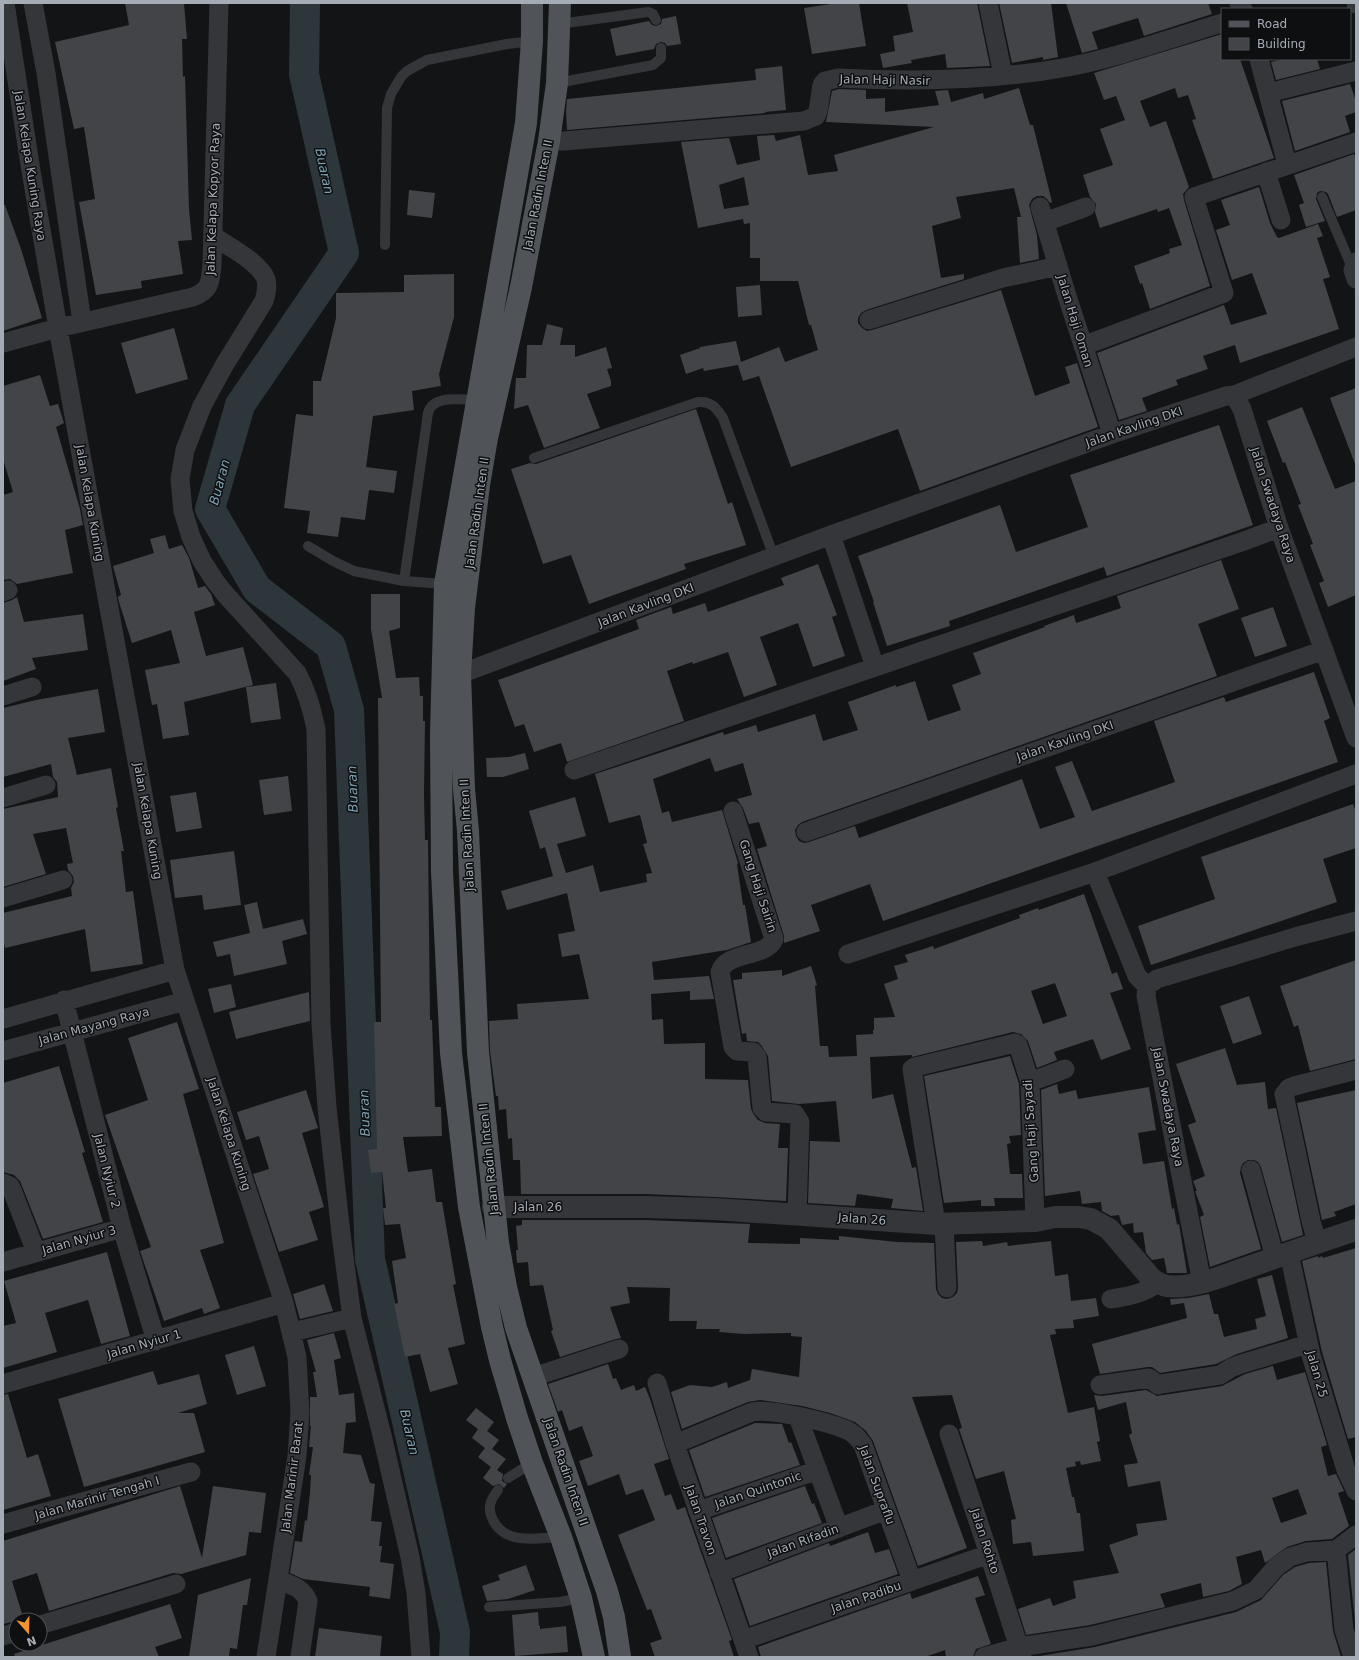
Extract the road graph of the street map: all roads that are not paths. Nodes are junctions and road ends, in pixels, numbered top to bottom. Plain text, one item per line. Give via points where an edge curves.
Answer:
1 (5, 3) edge
2 (34, 3) edge
3 (219, 3) edge
4 (532, 3) edge
5 (560, 3) edge
6 (988, 3) edge
7 (656, 20) dead end
8 (1221, 23) edge
9 (559, 24) junction
10 (6, 40) edge
11 (532, 41) junction
12 (661, 48) dead end
13 (1259, 60) edge
14 (1356, 71) edge
15 (1003, 75) junction
16 (557, 83) junction
17 (1268, 93) junction
18 (548, 141) junction
19 (1356, 142) edge
20 (1287, 164) junction
21 (1266, 172) junction
22 (1322, 197) dead end
23 (1086, 207) dead end
24 (1281, 220) dead end
25 (213, 236) junction
26 (385, 245) dead end
27 (1058, 266) junction
28 (1355, 270) edge
29 (869, 320) dead end
30 (82, 322) junction
31 (58, 328) junction
32 (3, 343) edge
33 (1083, 346) junction
34 (1356, 347) edge
35 (1234, 395) junction
36 (477, 400) junction
37 (1112, 434) junction
38 (534, 458) dead end
39 (1279, 528) junction
40 (831, 535) junction
41 (308, 546) dead end
42 (774, 557) junction
43 (404, 581) junction
44 (445, 584) junction
45 (1324, 650) junction
46 (875, 666) junction
47 (460, 674) junction
48 (32, 687) dead end
49 (3, 696) edge
50 (1356, 738) edge
51 (574, 770) dead end
52 (1356, 774) edge
53 (46, 785) dead end
54 (3, 798) edge
55 (733, 811) dead end
56 (806, 832) dead end
57 (1095, 872) junction
58 (63, 880) dead end
59 (3, 898) edge
60 (1356, 921) edge
61 (848, 954) dead end
62 (175, 970) junction
63 (1147, 986) junction
64 (64, 1000) junction
65 (185, 1001) junction
66 (3, 1018) edge
67 (72, 1031) junction
68 (3, 1051) edge
69 (478, 1052) junction
70 (451, 1053) junction
71 (1065, 1068) dead end
72 (1356, 1070) edge
73 (1030, 1082) junction
74 (1251, 1170) dead end
75 (3, 1183) edge
76 (493, 1207) junction
77 (797, 1214) junction
78 (1035, 1221) junction
79 (940, 1224) junction
80 (122, 1228) junction
81 (1356, 1230) edge
82 (1317, 1242) junction
83 (36, 1252) junction
84 (1282, 1256) junction
85 (3, 1262) edge
86 (1202, 1283) junction
87 (1157, 1284) junction
88 (947, 1288) dead end
89 (1111, 1299) dead end
90 (284, 1303) junction
91 (352, 1318) junction
92 (292, 1332) junction
93 (156, 1341) junction
94 (1308, 1344) junction
95 (618, 1349) dead end
96 (533, 1377) junction
97 (657, 1383) dead end
98 (3, 1384) edge
99 (1100, 1386) dead end
100 (798, 1417) junction
101 (949, 1434) dead end
102 (675, 1444) junction
103 (532, 1463) junction
104 (818, 1470) junction
105 (191, 1472) dead end
106 (508, 1478) dead end
107 (498, 1490) dead end
108 (1356, 1491) edge
109 (886, 1510) junction
110 (698, 1511) junction
111 (3, 1524) edge
112 (839, 1528) junction
113 (1356, 1535) edge
114 (561, 1537) junction
115 (1336, 1550) junction
116 (989, 1554) junction
117 (719, 1573) junction
118 (278, 1580) junction
119 (912, 1581) junction
120 (176, 1584) dead end
121 (581, 1598) junction
122 (489, 1607) dead end
123 (48, 1623) edge
124 (746, 1648) edge
125 (1020, 1652) edge
126 (266, 1657) edge
127 (300, 1657) edge
128 (421, 1657) edge
129 (594, 1657) edge
130 (620, 1657) edge
131 (984, 1657) edge
132 (1352, 1657) edge

1 - 10 street, Jalan Kelapa Kuning Raya
2 - 30 street
3 - 25 street, Jalan Kelapa Kopyor Raya
4 - 11 main road, Jalan Radin Inten II
5 - 9 main road, Jalan Radin Inten II
6 - 15 street
7 - 9 lane via 653,14 648,12
8 - 15 street, Jalan Haji Nasir via 1068,66
9 - 16 main road, Jalan Radin Inten II
10 - 31 street, Jalan Kelapa Kuning Raya
11 - 26 lane via 427,60 407,71 396,84 387,108
11 - 36 main road, Jalan Radin Inten II via 526,123
12 - 16 lane via 661,58 653,64
13 - 17 street
14 - 17 street
15 - 18 street, Jalan Haji Nasir via 928,81 838,78 825,81 816,116 804,121
16 - 18 main road, Jalan Radin Inten II
17 - 20 street
18 - 47 main road, Jalan Radin Inten II via 521,287 479,485 464,608
19 - 20 street
20 - 21 street
21 - 24 street
21 - 33 street via 1194,197 1224,293
22 - 28 lane
23 - 27 street, Jalan Haji Oman via 1043,215
25 - 30 street, Jalan Kelapa Kopyor Raya via 210,284 200,294
25 - 91 street via 260,270 266,279 267,291 264,301 202,406 185,450 180,479 183,511 191,537 215,582 297,673 312,708 316,729 321,1024 328,1115
27 - 29 street via 1003,278
27 - 33 street, Jalan Haji Oman
30 - 31 street, Jalan Kelapa Kopyor Raya
31 - 32 street, Jalan Kelapa Kopyor Raya
31 - 62 street, Jalan Kelapa Kuning
33 - 37 street, Jalan Haji Oman
34 - 35 street
35 - 37 street, Jalan Kavling DKI
35 - 39 street, Jalan Swadaya Raya via 1242,409
36 - 43 lane via 441,401 429,409
36 - 44 main road, Jalan Radin Inten II
37 - 40 street, Jalan Kavling DKI
38 - 42 lane via 698,402 712,404 723,418
39 - 45 street, Jalan Swadaya Raya
39 - 46 street
40 - 42 street, Jalan Kavling DKI
40 - 46 street
41 - 43 lane via 354,571
42 - 47 street, Jalan Kavling DKI
43 - 44 lane
44 - 70 main road, Jalan Radin Inten II via 441,734 442,871
45 - 50 street, Jalan Swadaya Raya
45 - 56 street, Jalan Kavling DKI
46 - 51 street
47 - 69 main road, Jalan Radin Inten II
48 - 49 street
52 - 57 street
53 - 54 street
55 - 77 street, Gang Haji Sairin via 774,939 772,944 764,948 729,961 720,972 733,1047 737,1051 753,1052 757,1057 762,1108 766,1112 795,1114 800,1122
57 - 61 street
57 - 63 street via 1137,976
58 - 59 street
60 - 63 street via 1157,979
62 - 64 street
62 - 65 street, Jalan Kelapa Kuning
63 - 86 street, Jalan Swadaya Raya via 1146,996
64 - 66 street
64 - 67 street, Jalan Nyiur 2
65 - 67 street, Jalan Mayang Raya
65 - 90 street, Jalan Kelapa Kuning
67 - 68 street, Jalan Mayang Raya
67 - 80 street, Jalan Nyiur 2
69 - 70 main road
69 - 76 main road, Jalan Radin Inten II
70 - 103 main road, Jalan Radin Inten II via 469,1207 492,1327
71 - 73 street
72 - 82 street via 1294,1086 1284,1094
73 - 78 street, Gang Haji Sayadi
73 - 79 street, Gang Haji Sayadi via 1018,1045 1015,1043 913,1068
74 - 84 street, Jalan 25
75 - 83 street, Jalan Nyiur 3 via 12,1190
76 - 77 street, Jalan 26 via 645,1207
76 - 96 main road, Jalan Radin Inten II via 506,1287 516,1328
77 - 79 street, Jalan 26
78 - 79 street, Jalan 26
78 - 87 street, Jalan 26 via 1055,1217 1079,1217 1101,1224 1109,1229
79 - 88 street
80 - 83 street, Jalan Nyiur 3
80 - 93 street, Jalan Nyiur 2
81 - 82 street
82 - 84 street
83 - 85 street, Jalan Nyiur 3
84 - 86 street
84 - 94 street, Jalan 25
86 - 87 street via 1172,1286
87 - 89 street via 1139,1294
90 - 92 street, Jalan Marinir Barat
90 - 93 street, Jalan Nyiur 1
91 - 92 street
91 - 128 street via 382,1431 410,1557 416,1593
92 - 118 street, Jalan Marinir Barat via 297,1357 300,1413 297,1456
93 - 98 street, Jalan Nyiur 1
94 - 99 street via 1240,1364 1220,1375 1158,1385 1149,1378
94 - 108 street, Jalan 25 via 1346,1470
95 - 96 street
96 - 130 main road, Jalan Radin Inten II via 607,1591
97 - 102 street, Jalan Travon
100 - 102 street, Jalan Supraflu via 767,1411 756,1412
100 - 104 street
100 - 109 street, Jalan Supraflu via 848,1430 859,1439
101 - 116 street, Jalan Rohto
102 - 110 street, Jalan Travon
103 - 106 lane
103 - 114 main road, Jalan Radin Inten II
104 - 110 street, Jalan Quintonic
104 - 112 street
105 - 111 street, Jalan Marinir Tengah I
107 - 114 lane via 492,1498 490,1509 493,1520 502,1532 517,1538
109 - 112 street, Jalan Rifadin
109 - 119 street, Jalan Supraflu
110 - 117 street, Jalan Travon
112 - 117 street, Jalan Rifadin
113 - 115 street
114 - 121 main road, Jalan Radin Inten II
115 - 125 street via 1307,1552 1290,1558 1276,1567 1256,1590 1233,1601
115 - 132 street via 1344,1630
116 - 119 street, Jalan Padibu
116 - 125 street, Jalan Rohto
117 - 124 street, Jalan Travon
118 - 126 street, Jalan Marinir Barat
118 - 127 street via 297,1587 308,1601
119 - 124 street, Jalan Padibu
120 - 123 street
121 - 122 lane
121 - 129 main road, Jalan Radin Inten II
125 - 131 street

